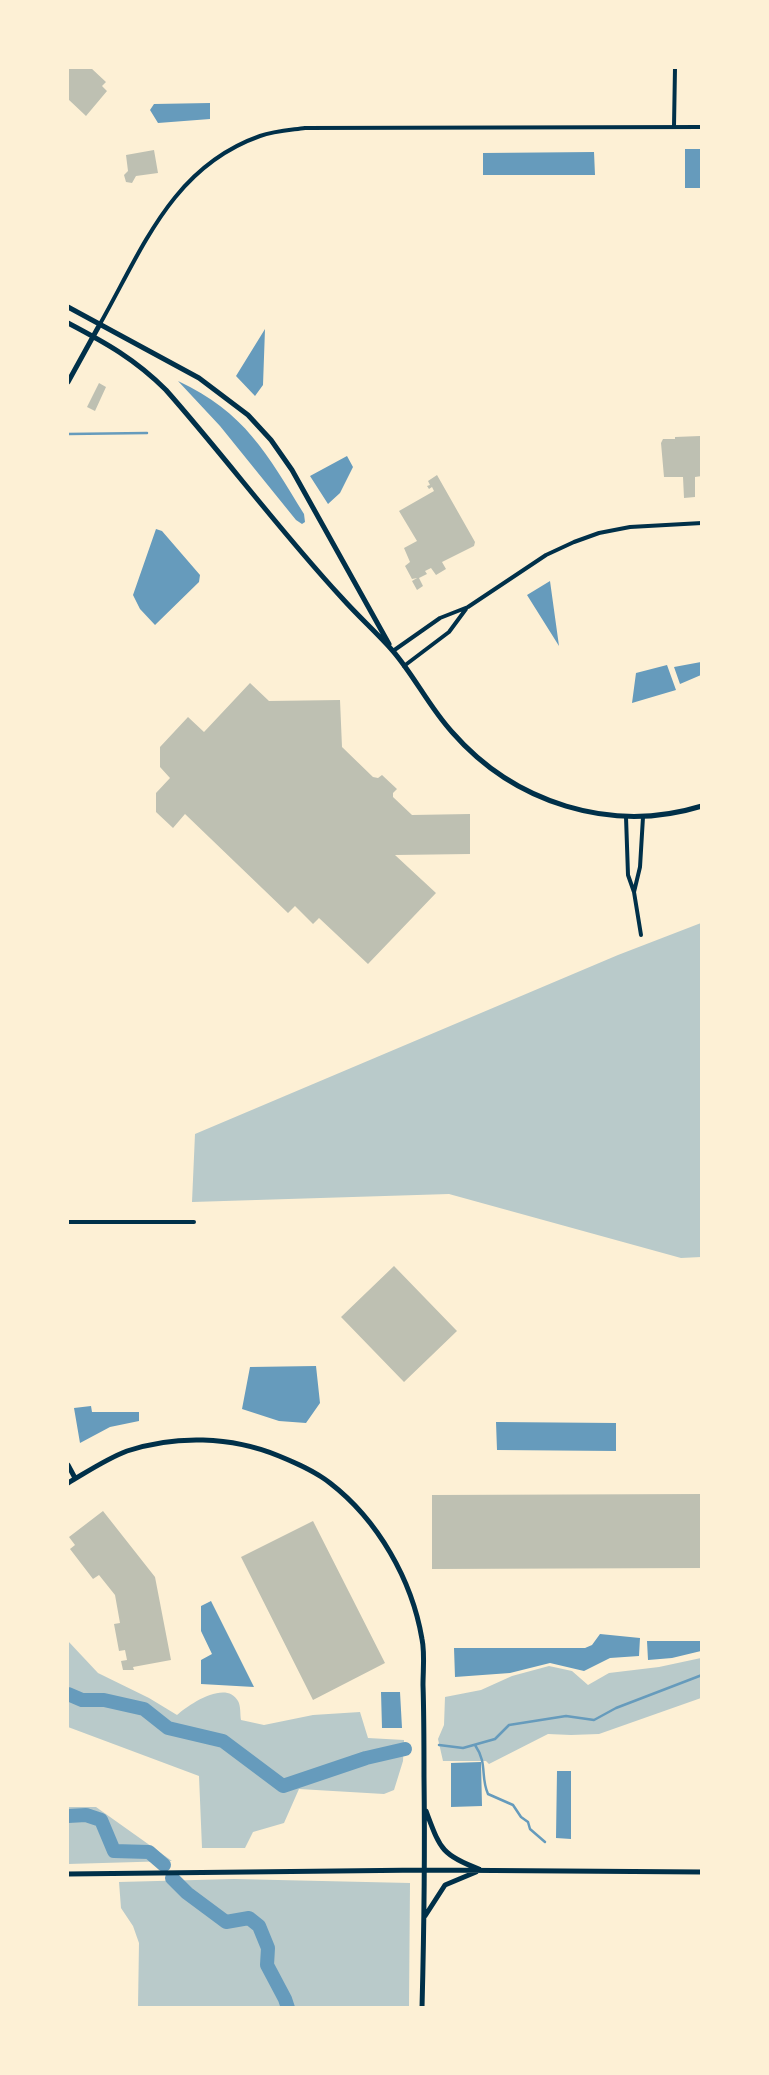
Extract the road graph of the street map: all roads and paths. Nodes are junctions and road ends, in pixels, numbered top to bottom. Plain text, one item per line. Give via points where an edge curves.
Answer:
1 (675, 68) edge
2 (674, 126) junction
3 (702, 127) edge
4 (68, 307) edge
5 (68, 323) edge
6 (100, 324) junction
7 (92, 336) junction
8 (68, 382) edge
9 (702, 523) edge
10 (468, 607) junction
11 (393, 651) junction
12 (404, 666) junction
13 (702, 806) edge
14 (626, 817) junction
15 (643, 817) junction
16 (634, 892) junction
17 (641, 935) dead end
18 (68, 1222) edge
19 (194, 1222) dead end
20 (68, 1465) edge
21 (75, 1478) junction
22 (68, 1483) edge
23 (424, 1807) junction
24 (425, 1870) junction
25 (482, 1870) junction
26 (702, 1872) edge
27 (68, 1874) edge
28 (424, 1918) junction
29 (422, 2008) edge

1 - 2 street
2 - 3 street
2 - 6 street via 305,128 262,135 220,154 200,168 180,189 165,209
4 - 6 street
5 - 7 street
6 - 7 street
6 - 11 street via 199,378 252,419 271,440 292,470
7 - 8 street
7 - 11 street via 143,368 166,390 341,597
9 - 10 street via 630,527 599,533 546,556
10 - 11 street via 440,618
10 - 12 street via 449,632
11 - 12 street
12 - 14 street via 451,731 493,769 536,795 558,804 590,813
13 - 15 street
14 - 15 street
14 - 16 street via 628,875
15 - 16 street via 640,867
16 - 17 street
18 - 19 street
20 - 21 street
21 - 22 street
21 - 23 street via 119,1455 155,1444 218,1441 250,1446 300,1465 330,1482 350,1500 396,1562 417,1613 423,1641
23 - 24 street
23 - 25 street via 447,1854
24 - 25 street
24 - 27 street
24 - 28 street
25 - 26 street
25 - 28 street via 445,1885
28 - 29 street

